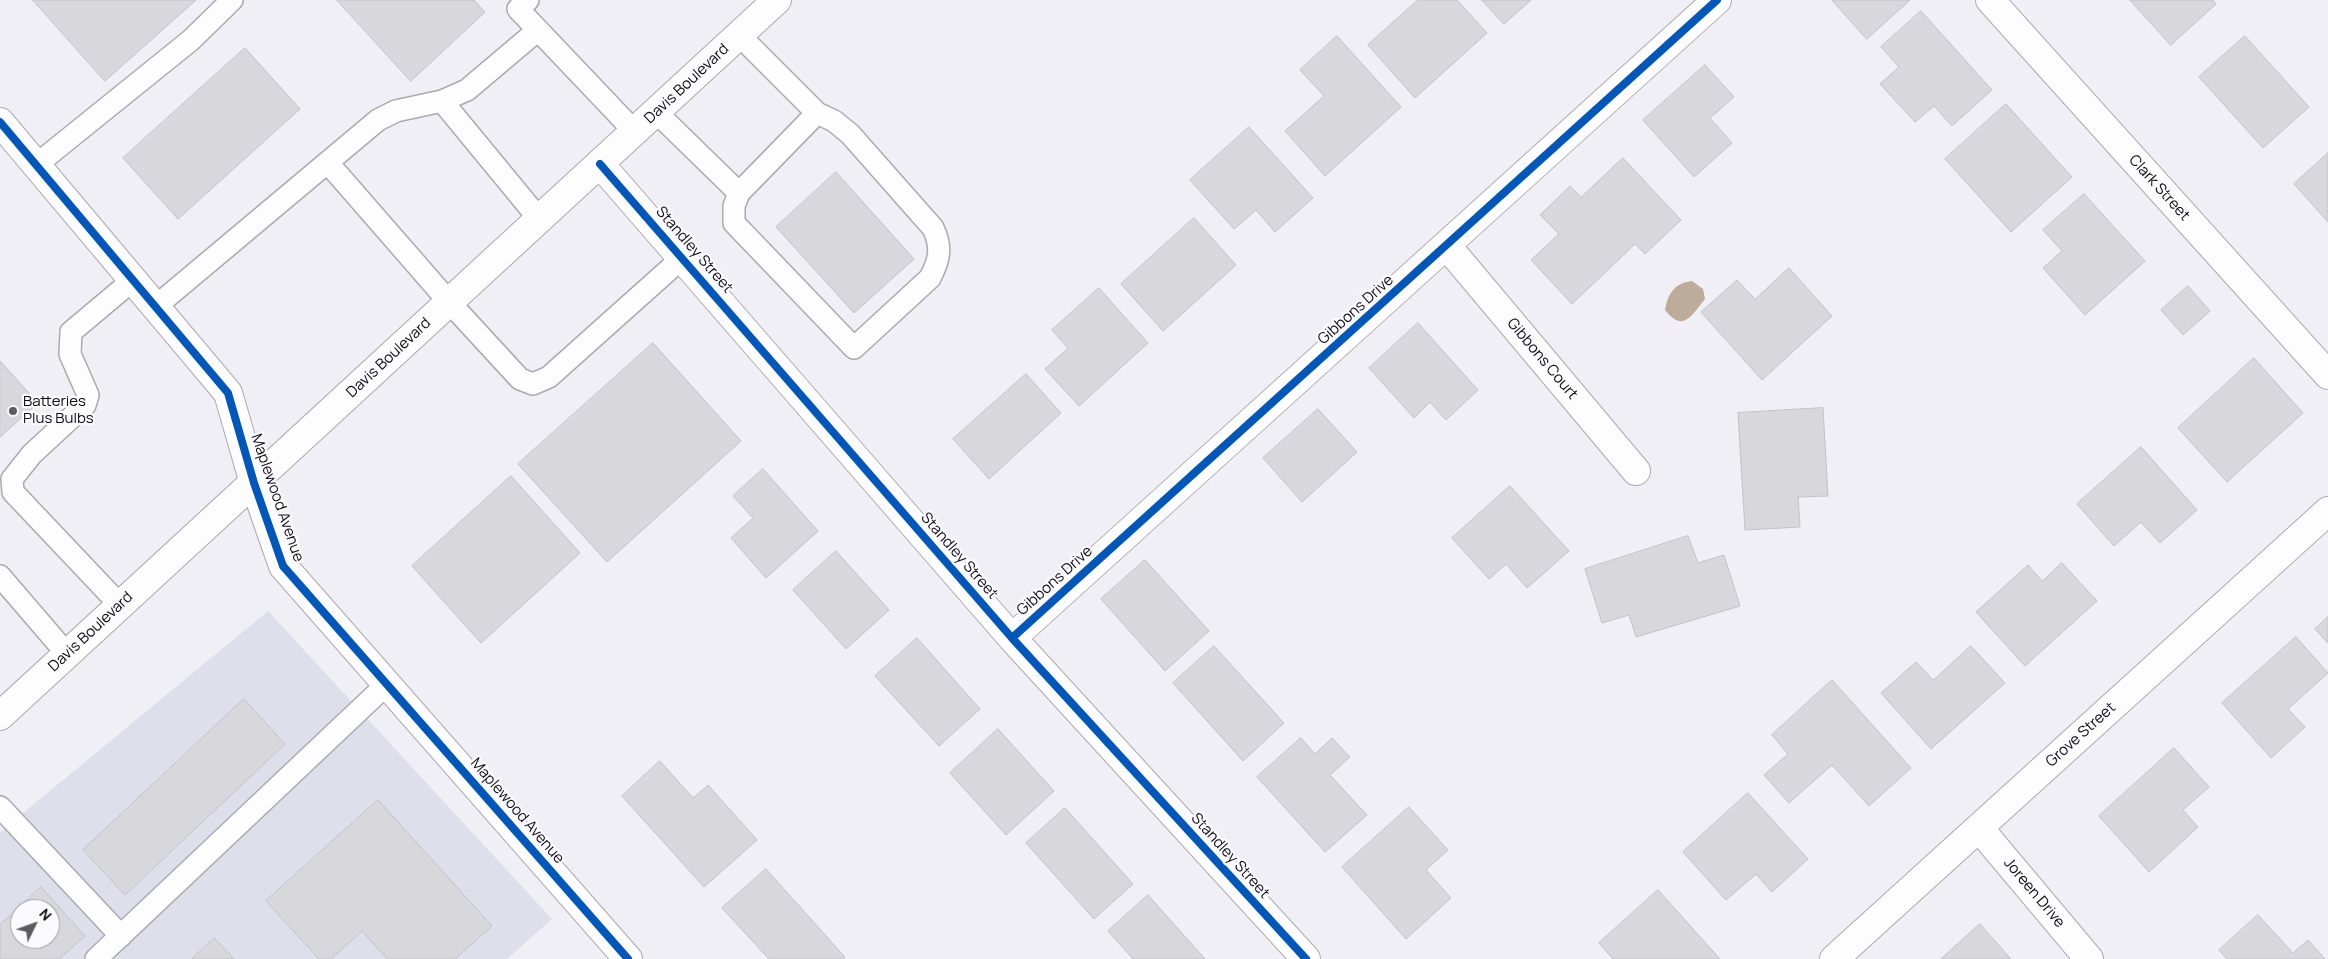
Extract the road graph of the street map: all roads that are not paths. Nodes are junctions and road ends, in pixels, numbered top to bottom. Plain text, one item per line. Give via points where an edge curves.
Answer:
1 (232, 0) edge
2 (528, 0) edge
3 (778, 0) edge
4 (1717, 0) edge
5 (1990, 0) edge
6 (538, 30) junction
7 (739, 35) junction
8 (442, 101) junction
9 (656, 112) junction
10 (817, 112) junction
11 (0, 122) edge
12 (635, 132) junction
13 (328, 163) junction
14 (600, 164) junction
15 (36, 165) junction
16 (739, 193) junction
17 (540, 220) junction
18 (1447, 246) junction
19 (682, 258) junction
20 (133, 280) junction
21 (450, 303) junction
22 (155, 307) junction
23 (2328, 375) edge
24 (1636, 471) dead end
25 (254, 483) junction
26 (2328, 511) edge
27 (0, 576) edge
28 (120, 605) junction
29 (1012, 638) junction
30 (67, 654) junction
31 (387, 684) junction
32 (0, 716) edge
33 (0, 807) edge
34 (1979, 828) junction
35 (121, 936) junction
36 (96, 959) edge
37 (628, 959) edge
38 (1306, 959) edge
39 (1834, 959) edge
40 (2088, 959) edge

1 - 15 lane via 190,40
2 - 6 lane via 518,9
3 - 7 street, Davis Boulevard
4 - 18 street, Gibbons Drive
5 - 23 street, Clark Street
6 - 8 lane via 467,90
6 - 12 lane
7 - 9 street, Davis Boulevard
7 - 10 lane
8 - 13 lane via 396,111 378,120
8 - 17 lane
9 - 12 street, Davis Boulevard
9 - 16 lane
10 - 16 lane
10 - 16 lane via 850,134 933,228 940,250 938,264 930,278 854,348 734,222 734,206
11 - 15 street, Maplewood Avenue
12 - 14 street, Davis Boulevard
13 - 21 lane
13 - 22 lane
14 - 17 street, Davis Boulevard
14 - 19 street, Standley Street
15 - 20 street, Maplewood Avenue
17 - 21 street, Davis Boulevard
18 - 24 street, Gibbons Court
18 - 29 street, Gibbons Drive
19 - 21 lane via 549,376 533,384 520,379
19 - 29 street, Standley Street
20 - 22 street, Maplewood Avenue
20 - 28 lane via 71,332 70,354 88,395 85,405 32,454 12,479 13,492
21 - 25 street, Davis Boulevard
22 - 25 street, Maplewood Avenue via 228,392
25 - 28 street, Davis Boulevard
25 - 31 street, Maplewood Avenue via 283,566
26 - 34 street, Grove Street
27 - 30 lane
28 - 30 street, Davis Boulevard
29 - 38 street, Standley Street
30 - 32 street, Davis Boulevard
31 - 35 lane
31 - 37 street, Maplewood Avenue
33 - 35 lane
34 - 39 street, Grove Street
34 - 40 street, Joreen Drive
35 - 36 lane

